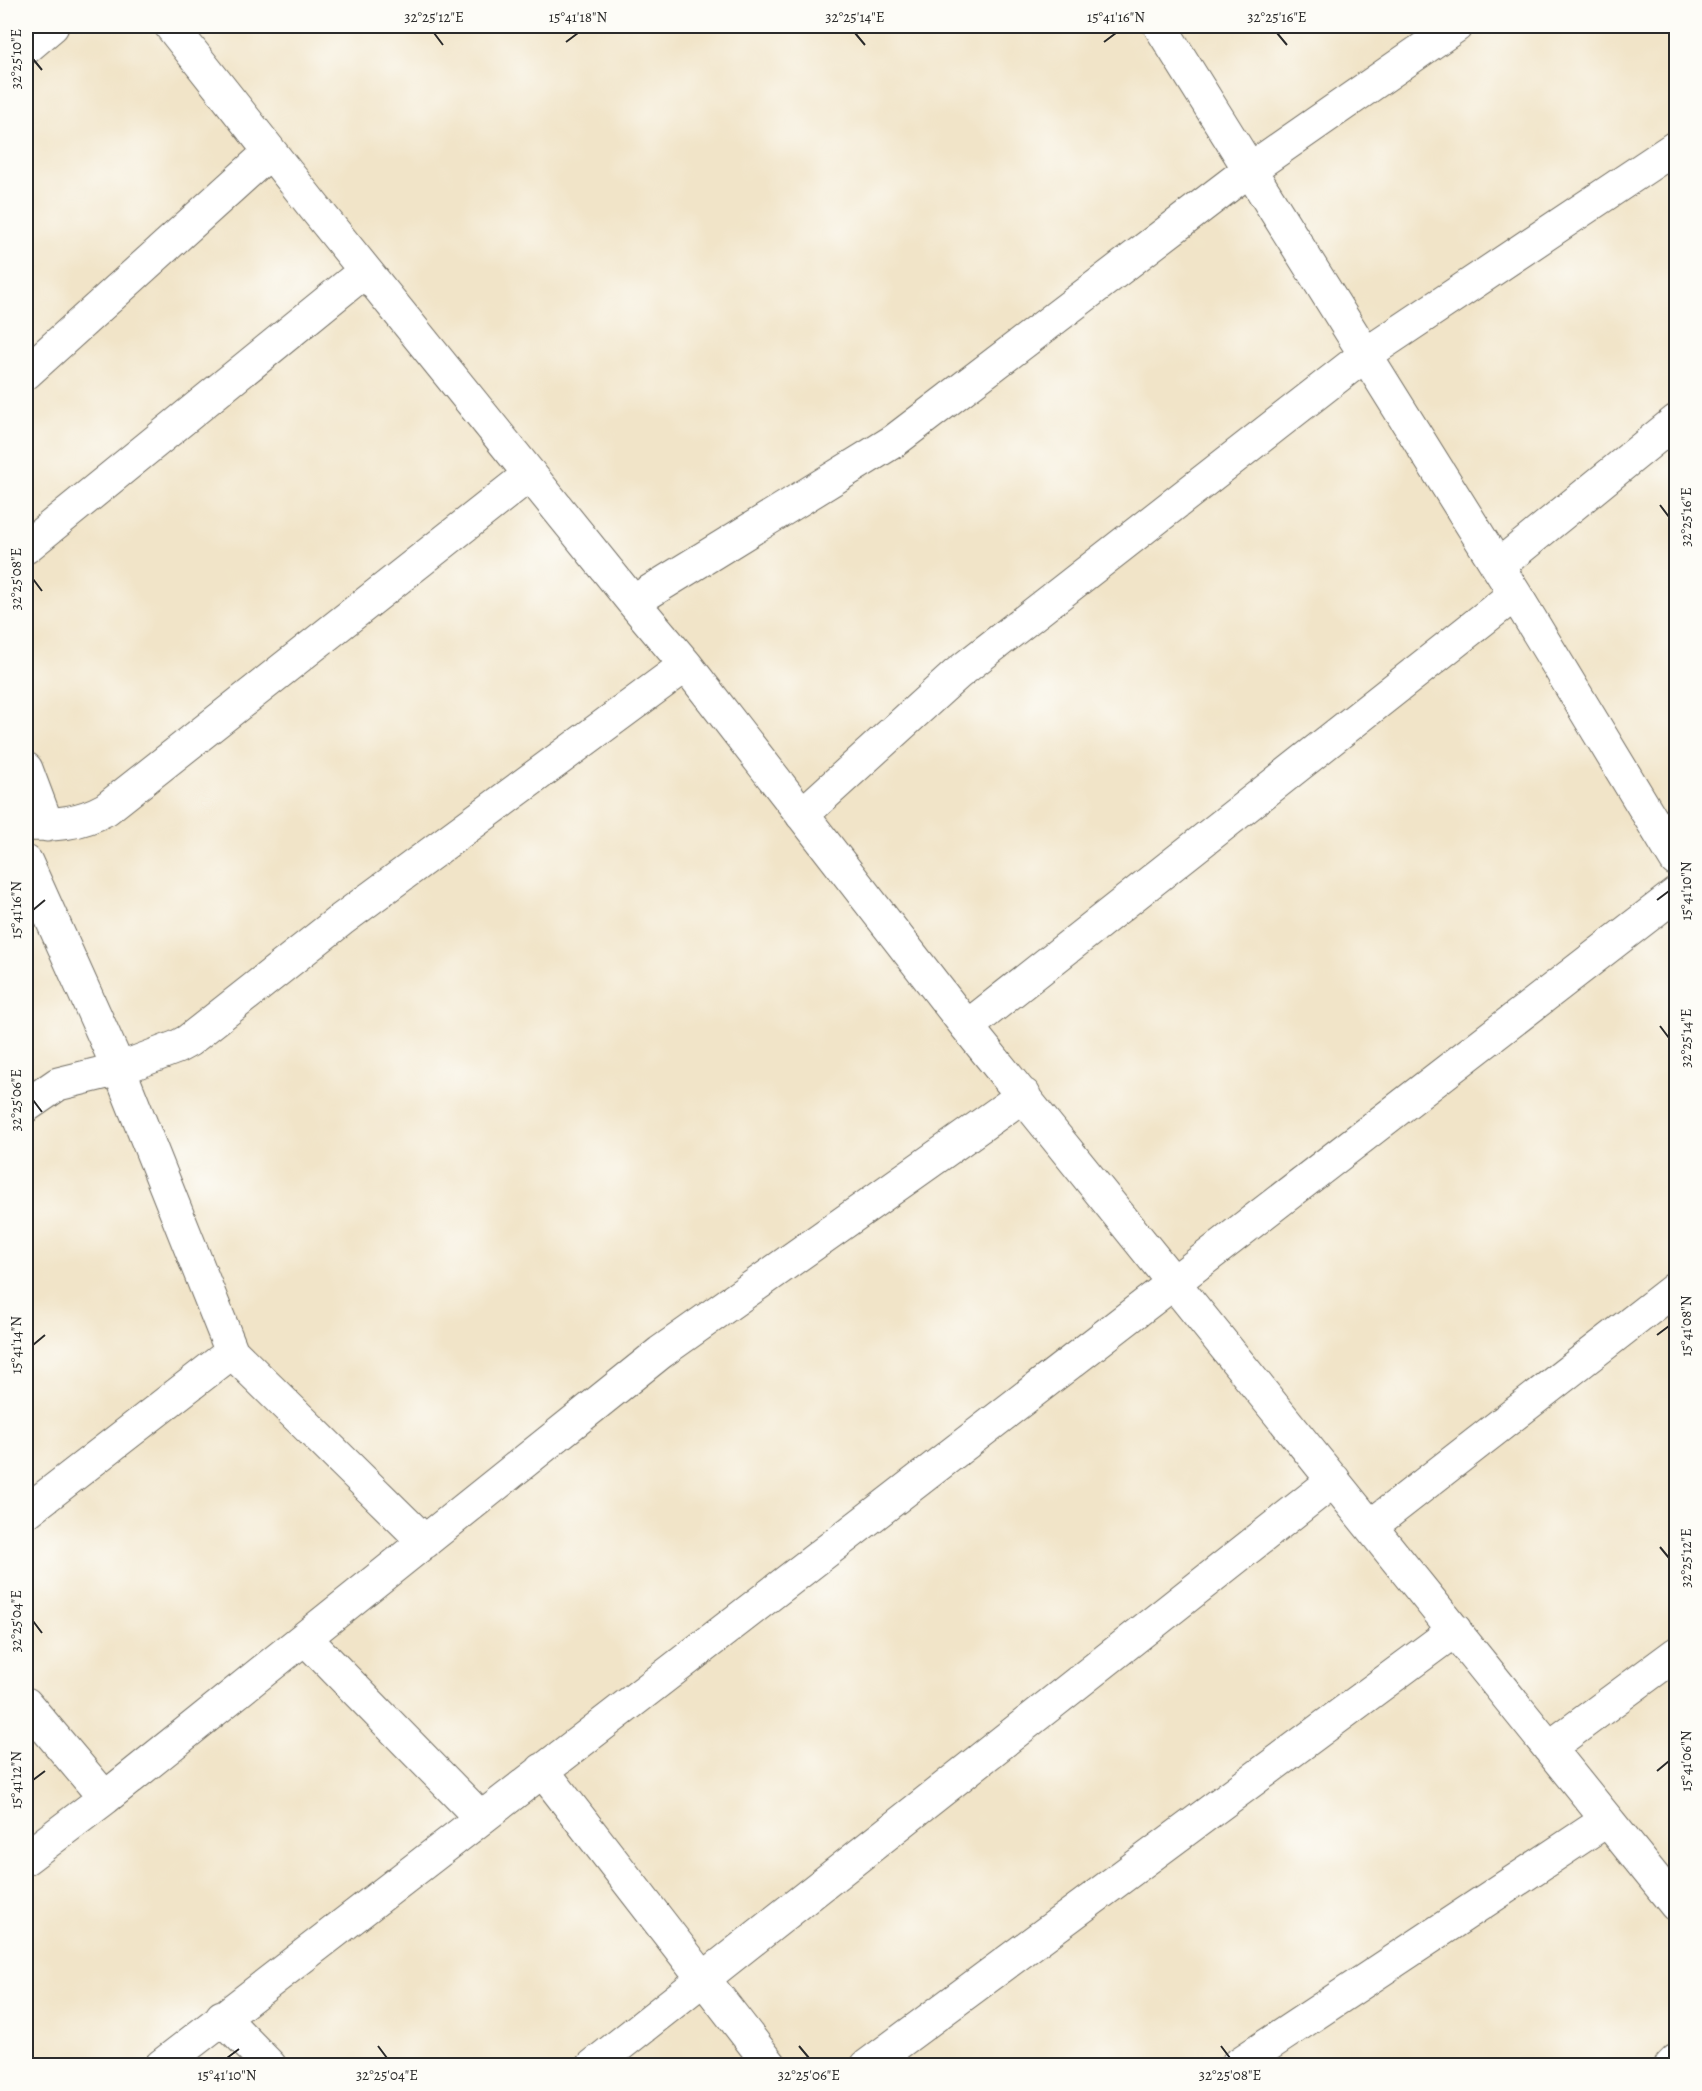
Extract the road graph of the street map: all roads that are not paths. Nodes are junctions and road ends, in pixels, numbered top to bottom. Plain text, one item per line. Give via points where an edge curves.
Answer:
1 (52, 26) edge
2 (171, 26) edge
3 (1160, 26) edge
4 (1456, 26) edge
5 (26, 48) edge
6 (1677, 147) edge
7 (270, 152) junction
8 (1249, 170) junction
9 (365, 271) junction
10 (1365, 355) junction
11 (26, 373) edge
12 (1677, 421) edge
13 (530, 474) junction
14 (26, 547) edge
15 (1498, 566) junction
16 (1515, 594) junction
17 (633, 602) junction
18 (687, 665) junction
19 (26, 769) edge
20 (802, 815) junction
21 (36, 825) edge
22 (1677, 860) edge
23 (26, 862) edge
24 (1677, 894) edge
25 (967, 1027) junction
26 (119, 1069) junction
27 (1024, 1095) junction
28 (26, 1106) edge
29 (1175, 1282) junction
30 (1677, 1288) edge
31 (232, 1352) junction
32 (1334, 1480) junction
33 (26, 1512) edge
34 (1371, 1526) junction
35 (425, 1542) junction
36 (1455, 1630) junction
37 (305, 1638) junction
38 (1677, 1654) edge
39 (26, 1704) edge
40 (1549, 1748) junction
41 (542, 1770) junction
42 (105, 1798) junction
43 (480, 1817) junction
44 (1607, 1820) junction
45 (26, 1858) edge
46 (1677, 1905) edge
47 (703, 1978) junction
48 (222, 2017) junction
49 (888, 2061) edge
50 (1677, 2061) edge
51 (161, 2066) edge
52 (270, 2066) edge
53 (593, 2066) edge
54 (771, 2066) edge
55 (1236, 2066) edge
56 (1671, 2066) edge

1 - 5 street
2 - 7 street
3 - 8 street
4 - 8 street
6 - 10 street
7 - 9 street
7 - 11 street
8 - 10 street
8 - 17 street via 894,441
9 - 13 street
9 - 14 street
10 - 15 street
10 - 20 street via 957,674
12 - 15 street
13 - 17 street
13 - 21 street via 106,809 78,822
15 - 16 street
16 - 22 street
16 - 25 street
17 - 18 street
18 - 20 street
18 - 26 street via 340,920 188,1041
19 - 21 street
20 - 25 street
23 - 26 street
24 - 29 street
25 - 27 street
26 - 28 street via 58,1084
26 - 31 street
27 - 29 street
27 - 35 street via 661,1352
29 - 32 street
29 - 41 street
30 - 34 street
31 - 33 street
31 - 35 street
32 - 34 street
32 - 47 street
34 - 36 street
35 - 37 street
36 - 40 street
36 - 49 street
37 - 42 street
37 - 43 street
38 - 40 street
39 - 42 street
40 - 44 street
41 - 43 street
41 - 47 street
42 - 45 street
43 - 48 street
44 - 46 street
44 - 55 street
47 - 53 street
47 - 54 street
48 - 51 street
48 - 52 street
50 - 56 street

